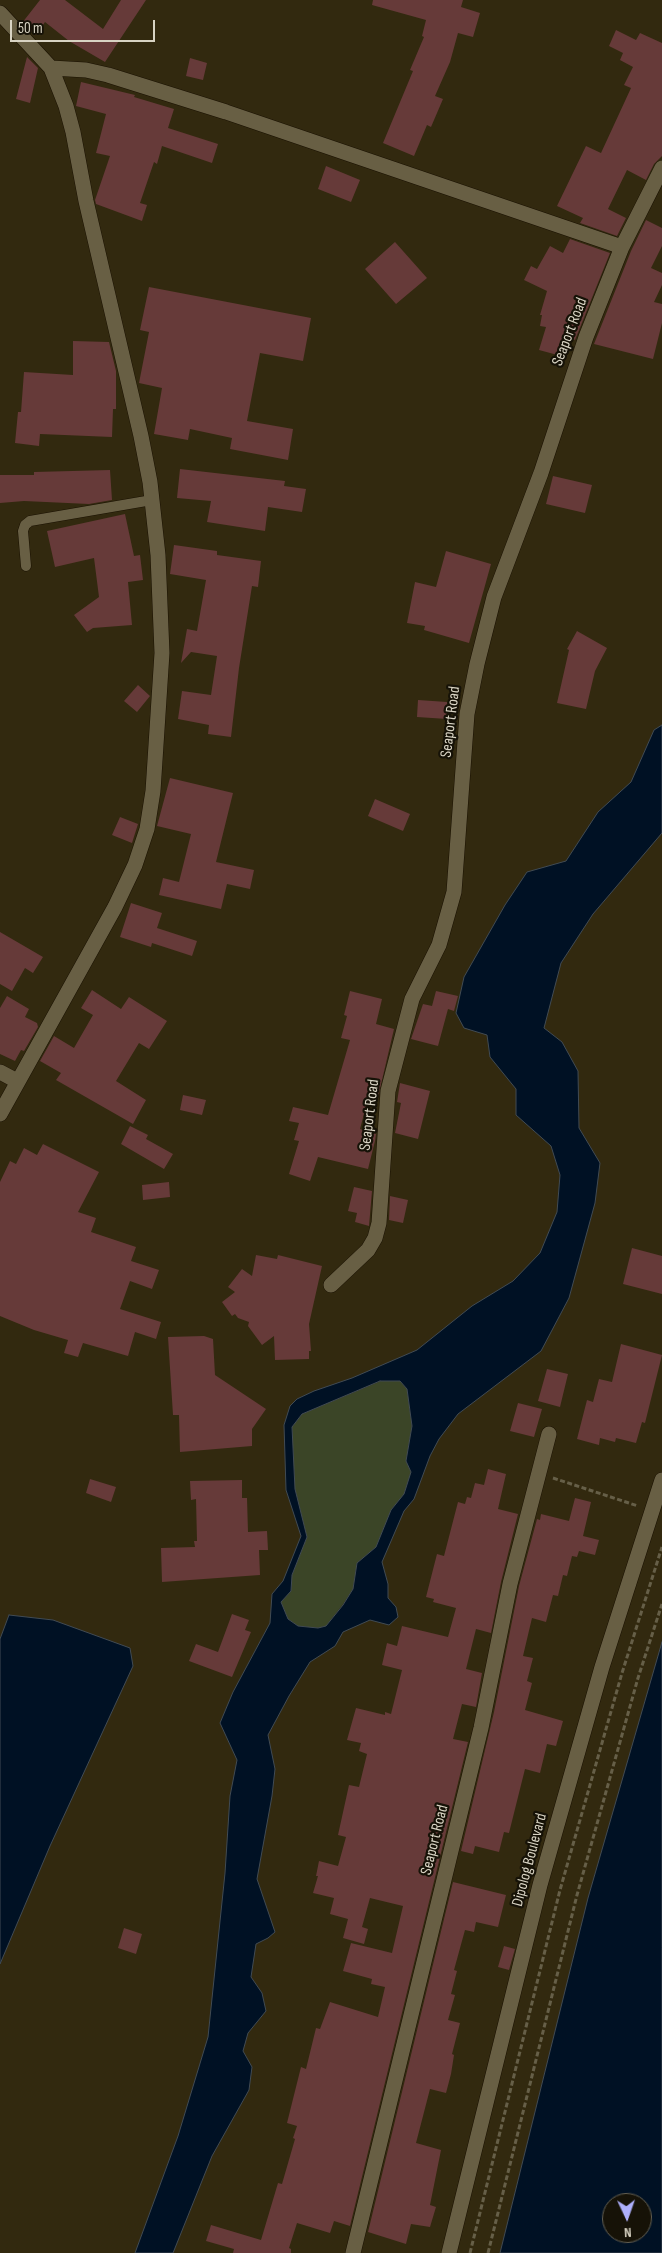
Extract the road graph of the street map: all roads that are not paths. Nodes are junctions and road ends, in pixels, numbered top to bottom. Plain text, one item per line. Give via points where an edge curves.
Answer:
1 (0, 13) edge
2 (51, 68) junction
3 (662, 168) edge
4 (622, 247) junction
5 (152, 500) junction
6 (26, 566) dead end
7 (0, 1072) edge
8 (17, 1081) junction
9 (0, 1114) edge
10 (331, 1285) dead end
11 (549, 1434) dead end
12 (662, 1480) edge
13 (353, 2253) edge
14 (450, 2253) edge

1 - 2 street
2 - 4 street via 86,70 162,92
2 - 5 street via 73,132 141,436
3 - 4 street, Seaport Road
4 - 10 street, Seaport Road via 586,337 541,473 494,597 477,664 467,714 454,892 439,945 412,999 388,1091 379,1224 368,1250
5 - 6 lane via 30,521 23,531
5 - 8 street via 162,653 153,791 146,829 135,865 115,907
7 - 8 street
8 - 9 street
11 - 13 street, Seaport Road via 510,1584 481,1728
12 - 14 street, Dipolog Boulevard via 602,1667 540,1885

